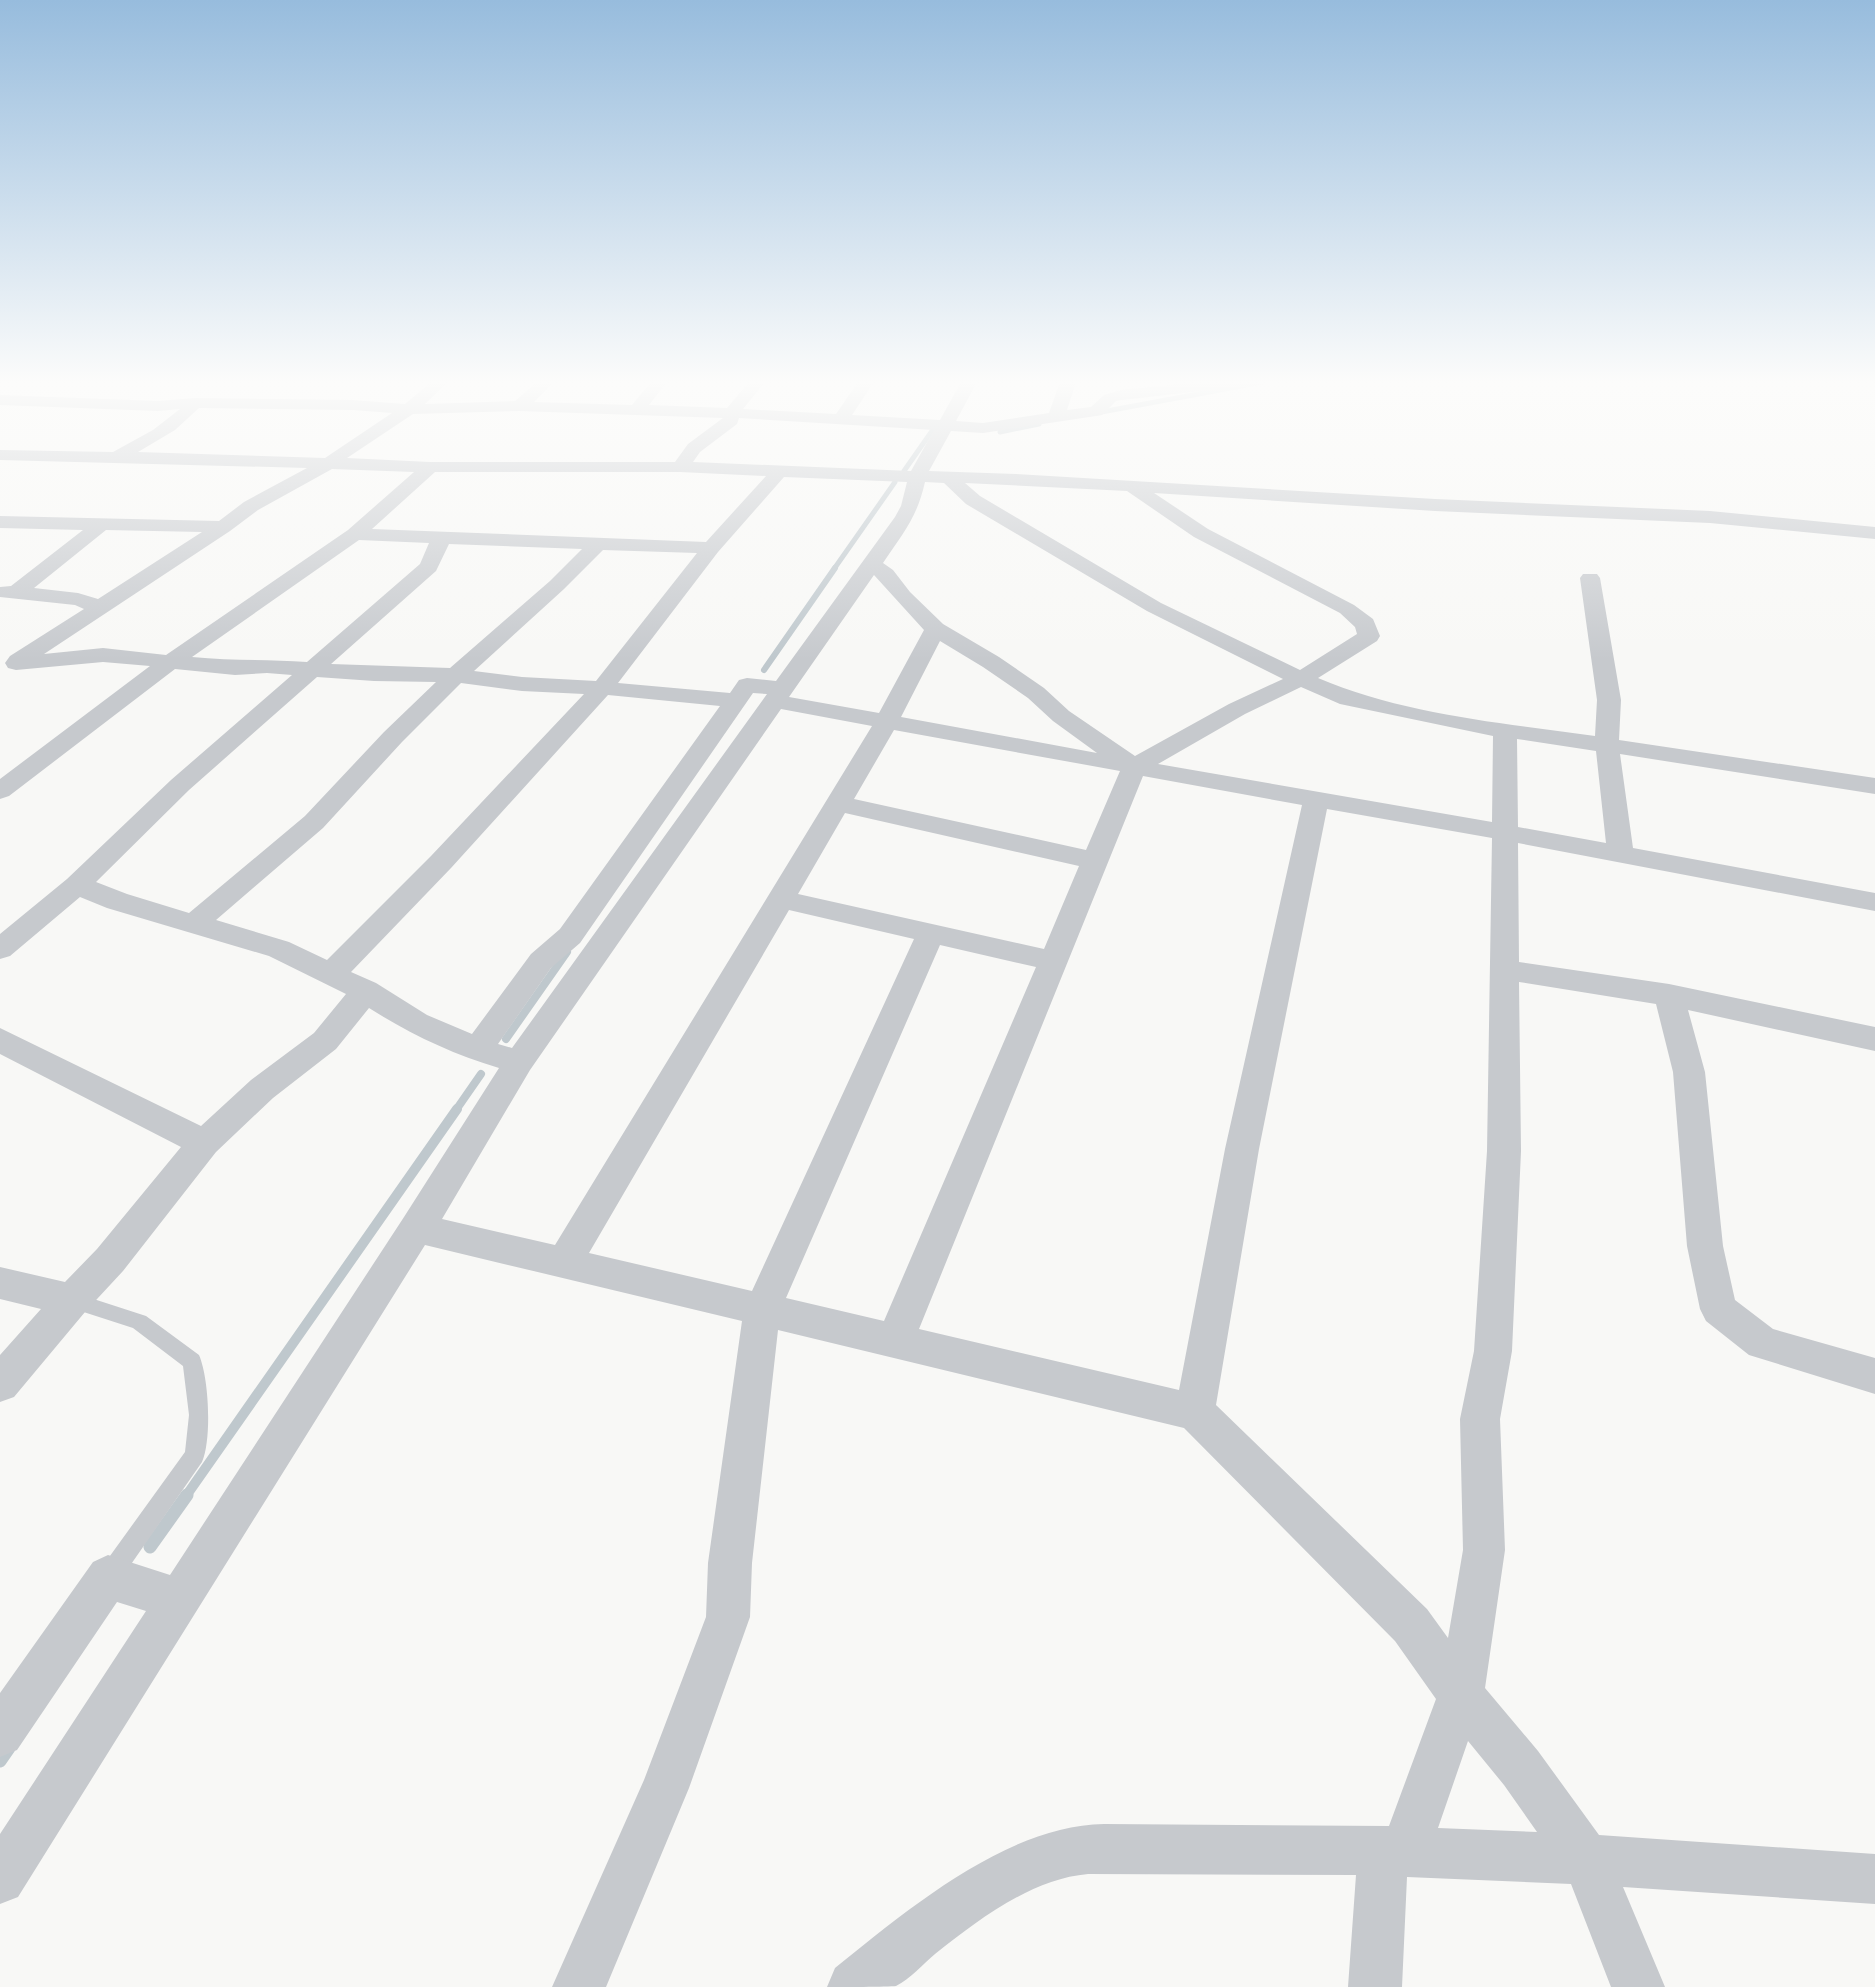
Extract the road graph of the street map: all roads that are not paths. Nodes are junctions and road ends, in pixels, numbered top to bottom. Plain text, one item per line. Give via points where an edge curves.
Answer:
1 (308, 475) edge
2 (421, 475) edge
3 (777, 475) edge
4 (862, 475) edge
5 (932, 477) junction
6 (1130, 485) junction
7 (0, 522) edge
8 (102, 524) junction
9 (223, 527) junction
10 (1875, 533) edge
11 (355, 534) junction
12 (441, 538) junction
13 (597, 545) junction
14 (711, 548) junction
15 (871, 564) junction
16 (1590, 578) dead end
17 (8, 592) edge
18 (99, 607) junction
19 (935, 629) junction
20 (170, 662) junction
21 (8, 667) edge
22 (312, 669) junction
23 (456, 675) junction
24 (1301, 679) junction
25 (602, 688) junction
26 (778, 695) junction
27 (736, 701) junction
28 (887, 721) junction
29 (1505, 731) junction
30 (1608, 745) junction
31 (1134, 767) junction
32 (1875, 786) edge
33 (0, 791) edge
34 (1316, 800) junction
35 (837, 803) junction
36 (1504, 834) junction
37 (1621, 855) junction
38 (1095, 861) junction
39 (77, 885) junction
40 (780, 899) junction
41 (1875, 902) edge
42 (194, 924) junction
43 (931, 933) junction
44 (0, 949) edge
45 (1054, 961) junction
46 (1506, 970) junction
47 (331, 974) junction
48 (365, 991) junction
49 (1669, 995) junction
50 (1875, 1039) edge
51 (0, 1040) edge
52 (478, 1050) junction
53 (519, 1062) junction
54 (204, 1143) junction
55 (417, 1228) junction
56 (564, 1263) junction
57 (0, 1283) edge
58 (72, 1300) junction
59 (762, 1310) junction
60 (895, 1341) junction
61 (1875, 1376) edge
62 (0, 1384) edge
63 (1195, 1412) junction
64 (108, 1577) junction
65 (178, 1600) junction
66 (1461, 1695) junction
67 (0, 1733) edge
68 (1393, 1852) junction
69 (1586, 1859) junction
70 (0, 1879) edge
71 (1875, 1879) edge
72 (579, 1987) edge
73 (854, 1987) edge
74 (1375, 1987) edge
75 (1638, 1987) edge

1 - 9 street via 251,506
2 - 11 street
3 - 14 street
4 - 5 street
5 - 6 street
5 - 15 street
5 - 24 street via 1154,607
6 - 10 street via 1340,500 1733,518
6 - 24 street via 1201,532 1347,609 1365,624 1370,636
7 - 8 street
8 - 9 street
8 - 17 street
9 - 18 street
11 - 12 street
11 - 20 street
12 - 13 street
12 - 22 street via 429,567
13 - 14 street
13 - 23 street
14 - 25 street
15 - 19 street via 886,574
15 - 26 street
16 - 30 street via 1609,700
17 - 18 street via 78,599
18 - 21 street
19 - 28 street
19 - 31 street via 1036,693 1061,716
20 - 21 street via 103,655
20 - 22 street
20 - 33 street
22 - 23 street
22 - 39 street via 180,785
23 - 25 street via 522,684
23 - 42 street via 314,822
24 - 29 street via 1348,699
24 - 31 street via 1237,709
25 - 27 street
25 - 47 street
26 - 27 street via 747,685
26 - 28 street
26 - 53 street
27 - 52 street via 570,936 541,961
28 - 31 street
28 - 35 street
29 - 30 street
29 - 36 street
30 - 32 street
30 - 37 street
31 - 34 street
31 - 38 street
34 - 36 street
34 - 63 street via 1242,1149
35 - 38 street
35 - 40 street
36 - 37 street
36 - 46 street
37 - 41 street
38 - 45 street
39 - 42 street
39 - 44 street
40 - 43 street
40 - 56 street
42 - 47 street via 279,949
43 - 45 street
43 - 59 street
45 - 60 street
46 - 49 street
46 - 66 street via 1504,1151 1493,1351 1480,1419 1484,1550
47 - 48 street
48 - 52 street via 416,1023
48 - 54 street via 325,1041 262,1089
49 - 50 street
49 - 61 street via 1689,1072 1705,1246 1719,1309 1762,1343
51 - 54 street
52 - 53 street
53 - 55 street
54 - 58 street via 110,1260
55 - 56 street
55 - 65 street
56 - 59 street
57 - 58 street
58 - 62 street
58 - 64 lane via 139,1322 192,1361 199,1415 195,1455
59 - 60 street
59 - 72 street via 730,1563 728,1617 665,1788
60 - 63 street
63 - 66 street via 1412,1625
64 - 65 street
64 - 67 street
65 - 70 street
66 - 68 street
66 - 69 street via 1521,1768
68 - 69 street
68 - 73 street via 1067,1852 1025,1868 970,1897 918,1933
68 - 74 street
69 - 71 street
69 - 75 street

